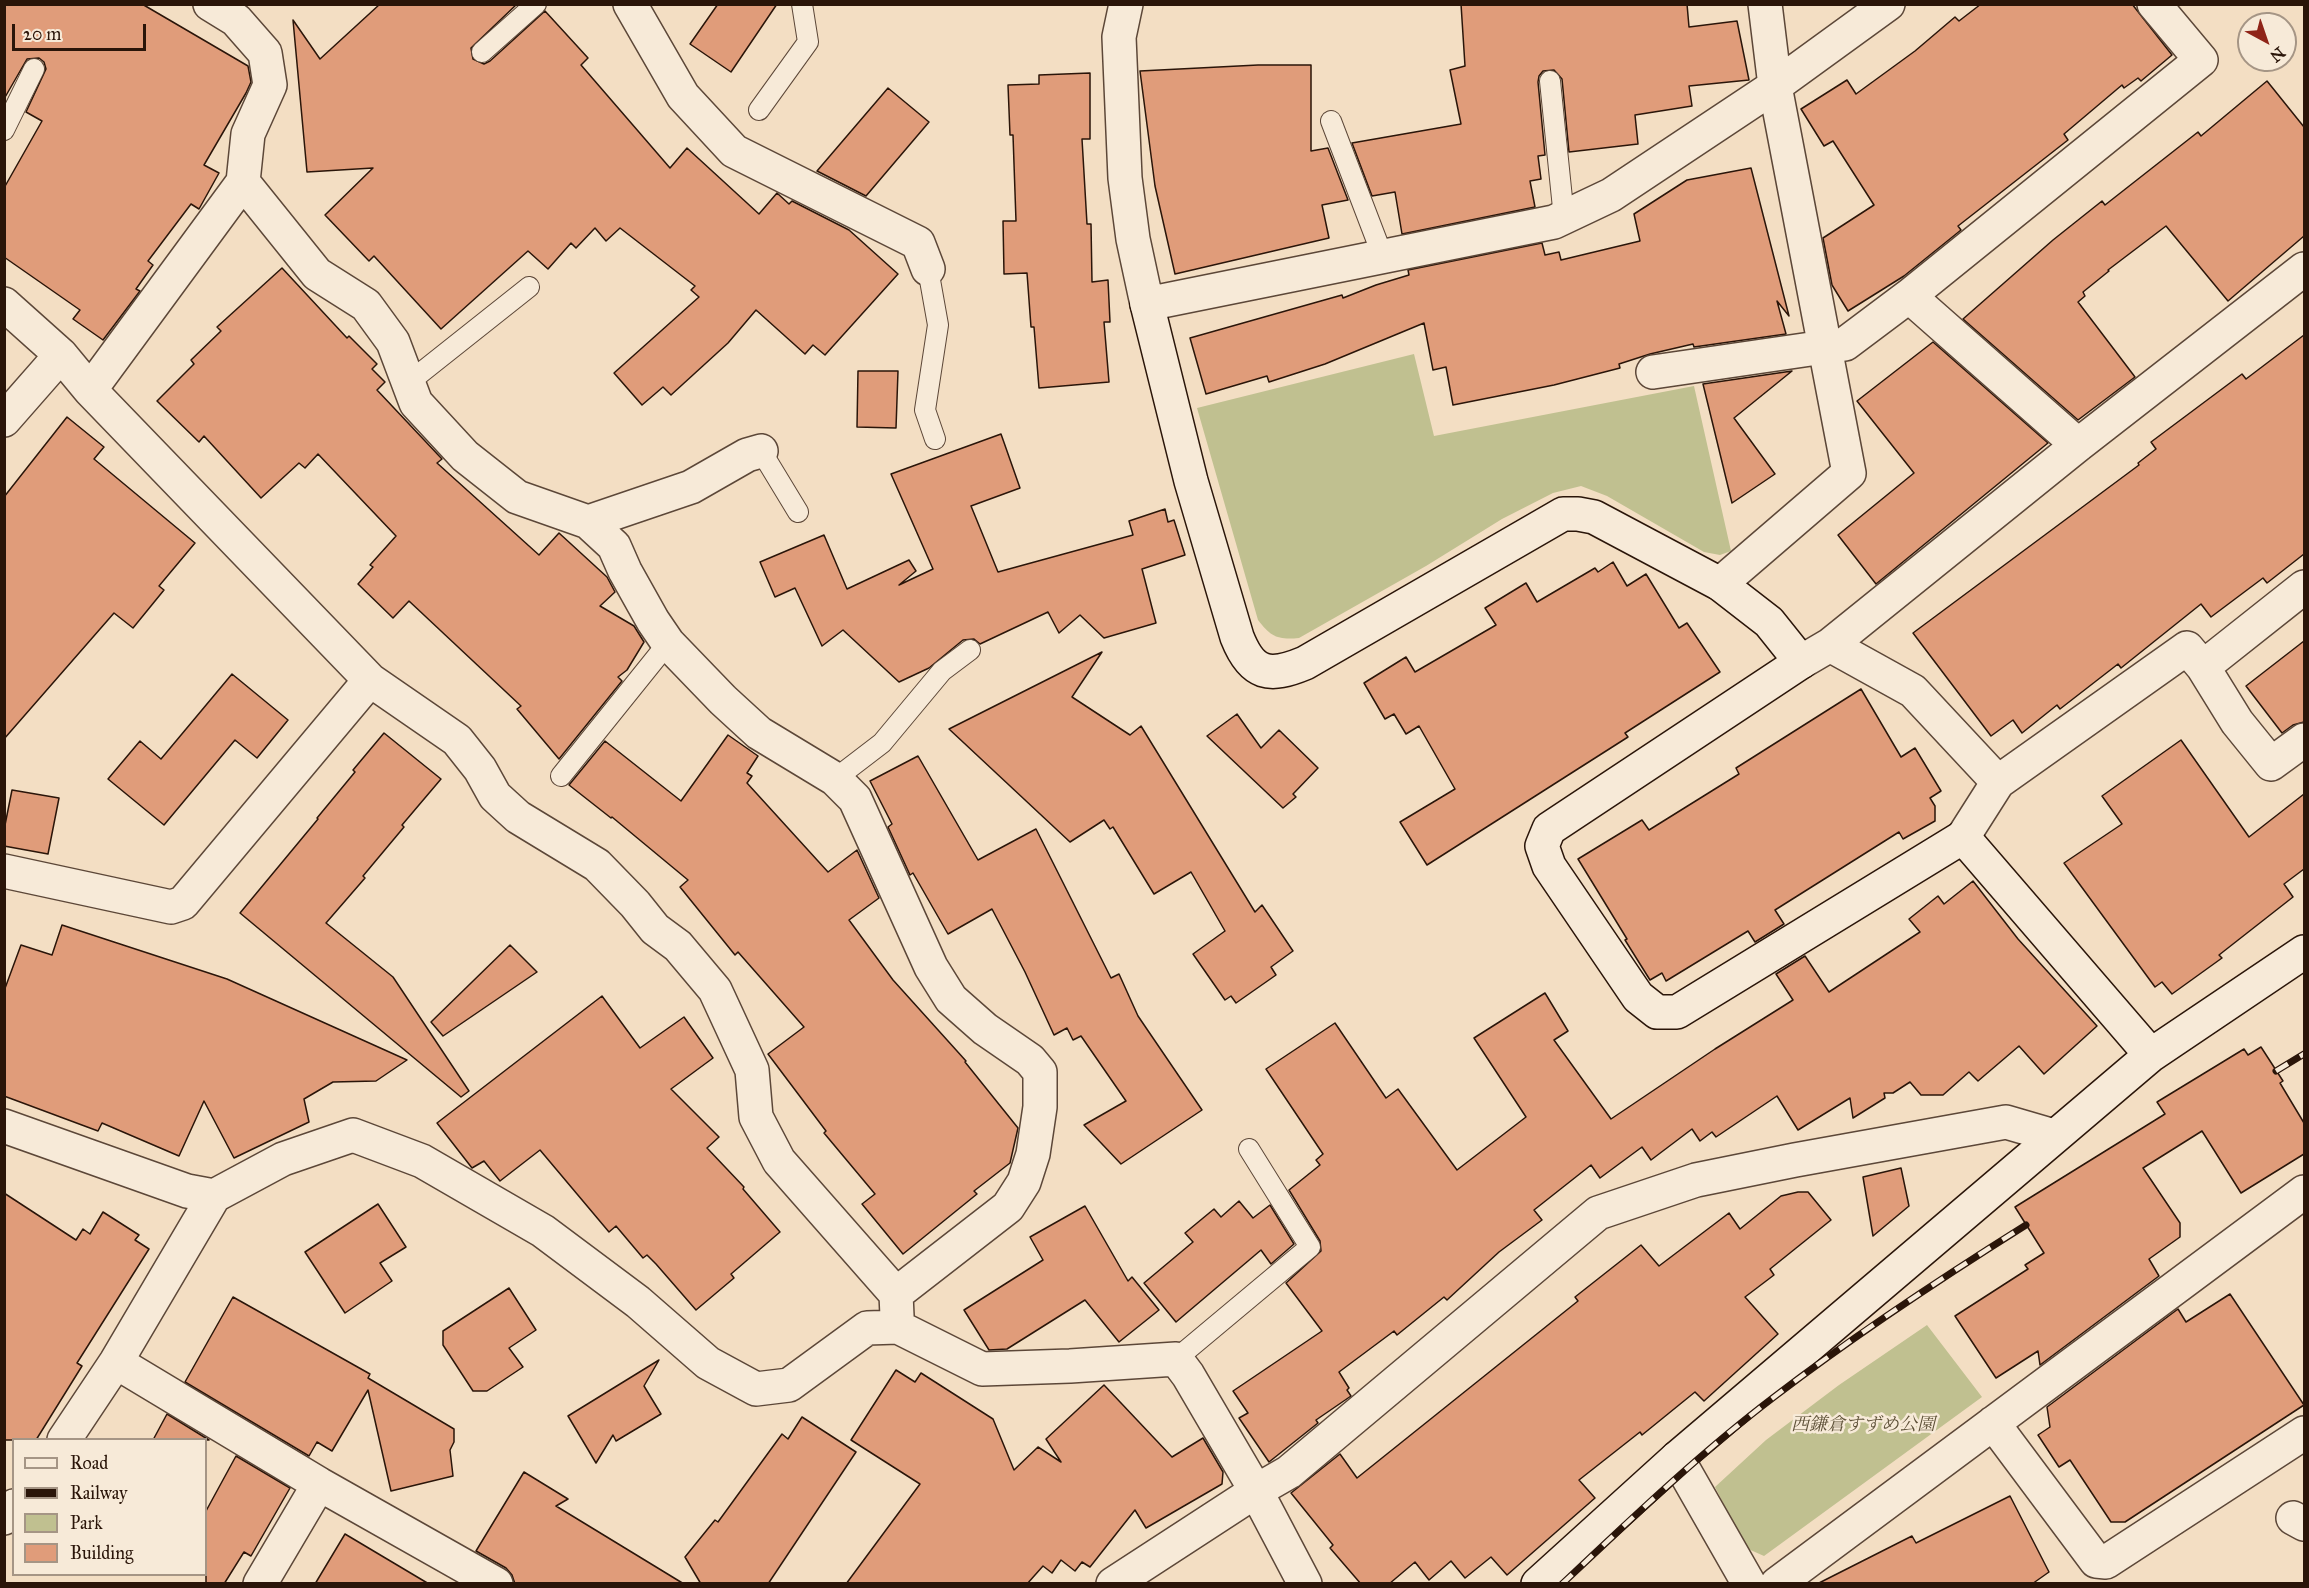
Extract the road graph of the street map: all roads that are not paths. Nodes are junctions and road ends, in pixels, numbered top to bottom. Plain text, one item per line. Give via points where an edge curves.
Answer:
1 (210, 4) edge
2 (536, 4) edge
3 (802, 4) edge
4 (1126, 4) edge
5 (1765, 4) edge
6 (1888, 4) edge
7 (2154, 4) edge
8 (632, 5) edge
9 (482, 52) dead end
10 (34, 69) dead end
11 (1550, 81) dead end
12 (1775, 86) junction
13 (759, 110) dead end
14 (1331, 121) dead end
15 (4, 130) edge
16 (243, 182) junction
17 (1564, 218) junction
18 (1383, 257) junction
19 (928, 269) joint
20 (2304, 269) edge
21 (529, 287) dead end
22 (1909, 296) junction
23 (4, 304) edge
24 (1147, 304) junction
25 (1825, 347) junction
26 (61, 355) junction
27 (1653, 372) dead end
28 (408, 382) junction
29 (90, 390) junction
30 (4, 420) edge
31 (935, 439) dead end
32 (2078, 445) junction
33 (760, 451) joint
34 (798, 512) dead end
35 (588, 522) junction
36 (1720, 584) junction
37 (2304, 587) edge
38 (668, 643) junction
39 (1830, 645) junction
40 (970, 650) dead end
41 (1801, 662) junction
42 (2204, 667) junction
43 (370, 680) junction
44 (2304, 740) edge
45 (561, 776) dead end
46 (835, 779) junction
47 (1998, 782) junction
48 (1962, 837) junction
49 (4, 871) edge
50 (2304, 952) edge
51 (2151, 1055) junction
52 (4, 1126) edge
53 (2054, 1136) junction
54 (1249, 1149) dead end
55 (2304, 1192) edge
56 (214, 1196) junction
57 (896, 1294) junction
58 (898, 1327) junction
59 (1176, 1359) junction
60 (116, 1362) junction
61 (1993, 1423) junction
62 (2304, 1432) edge
63 (65, 1438) edge
64 (1677, 1458) junction
65 (319, 1484) junction
66 (1256, 1491) junction
67 (260, 1584) edge
68 (496, 1584) edge
69 (1113, 1584) edge
70 (1305, 1584) edge
71 (1538, 1584) edge
72 (1749, 1584) edge
73 (1778, 1584) edge

1 - 16 street via 236,20 266,52 270,84 248,134
2 - 9 lane
3 - 13 lane via 808,42
4 - 24 street via 1119,37 1125,178 1132,239
5 - 12 street
6 - 12 street
7 - 22 street via 2201,60
8 - 19 street via 683,96 734,151 918,243
10 - 15 lane
11 - 17 lane
12 - 17 street via 1611,195
12 - 25 street
14 - 18 lane
16 - 28 street via 317,274 366,305 393,342
16 - 29 street
17 - 18 street
18 - 24 street
19 - 31 lane via 938,325 925,410
20 - 32 street
21 - 28 lane
22 - 25 street via 1845,344
22 - 32 street
23 - 26 street
24 - 36 street via 1191,481 1237,638 1244,657 1252,664 1283,672 1305,663 1563,514 1594,517
25 - 27 street
25 - 36 street via 1849,473
26 - 29 street
26 - 30 street
28 - 35 street via 416,403 465,456 508,490 517,497
29 - 43 street
32 - 39 street
33 - 34 lane
33 - 35 street via 691,487
35 - 38 street via 614,546 652,621
36 - 41 street via 1769,622
37 - 42 street
38 - 45 lane
38 - 46 street via 759,734
39 - 41 street
39 - 47 street via 1913,691
40 - 46 lane via 942,671 882,743
41 - 48 street via 1549,829 1542,846 1549,866 1638,997 1657,1012 1677,1012
42 - 44 street via 2237,722 2271,764
42 - 47 street via 2187,648
43 - 49 street via 183,903 171,907
43 - 57 street via 457,740 495,796 510,810 597,865 655,929 678,946 715,990 752,1070 756,1117 779,1161
46 - 57 street via 855,799 931,967 951,999 1040,1072 1033,1154 1024,1182 1008,1207
47 - 48 street
48 - 51 street
50 - 51 street
51 - 53 street
52 - 56 street via 187,1191
53 - 64 street
53 - 66 street via 2006,1122 1696,1180 1598,1213 1289,1472
54 - 59 lane via 1310,1247
55 - 61 street
56 - 58 street via 283,1159 353,1135 422,1161 543,1231 638,1302 708,1363 756,1389 789,1385 867,1328
56 - 60 street
57 - 58 street
58 - 59 street via 982,1369
59 - 66 street
60 - 63 street
60 - 65 street
61 - 62 street via 2096,1561 2106,1562
61 - 73 street
64 - 71 street
64 - 72 street
65 - 67 street
65 - 68 street
66 - 69 street
66 - 70 street

